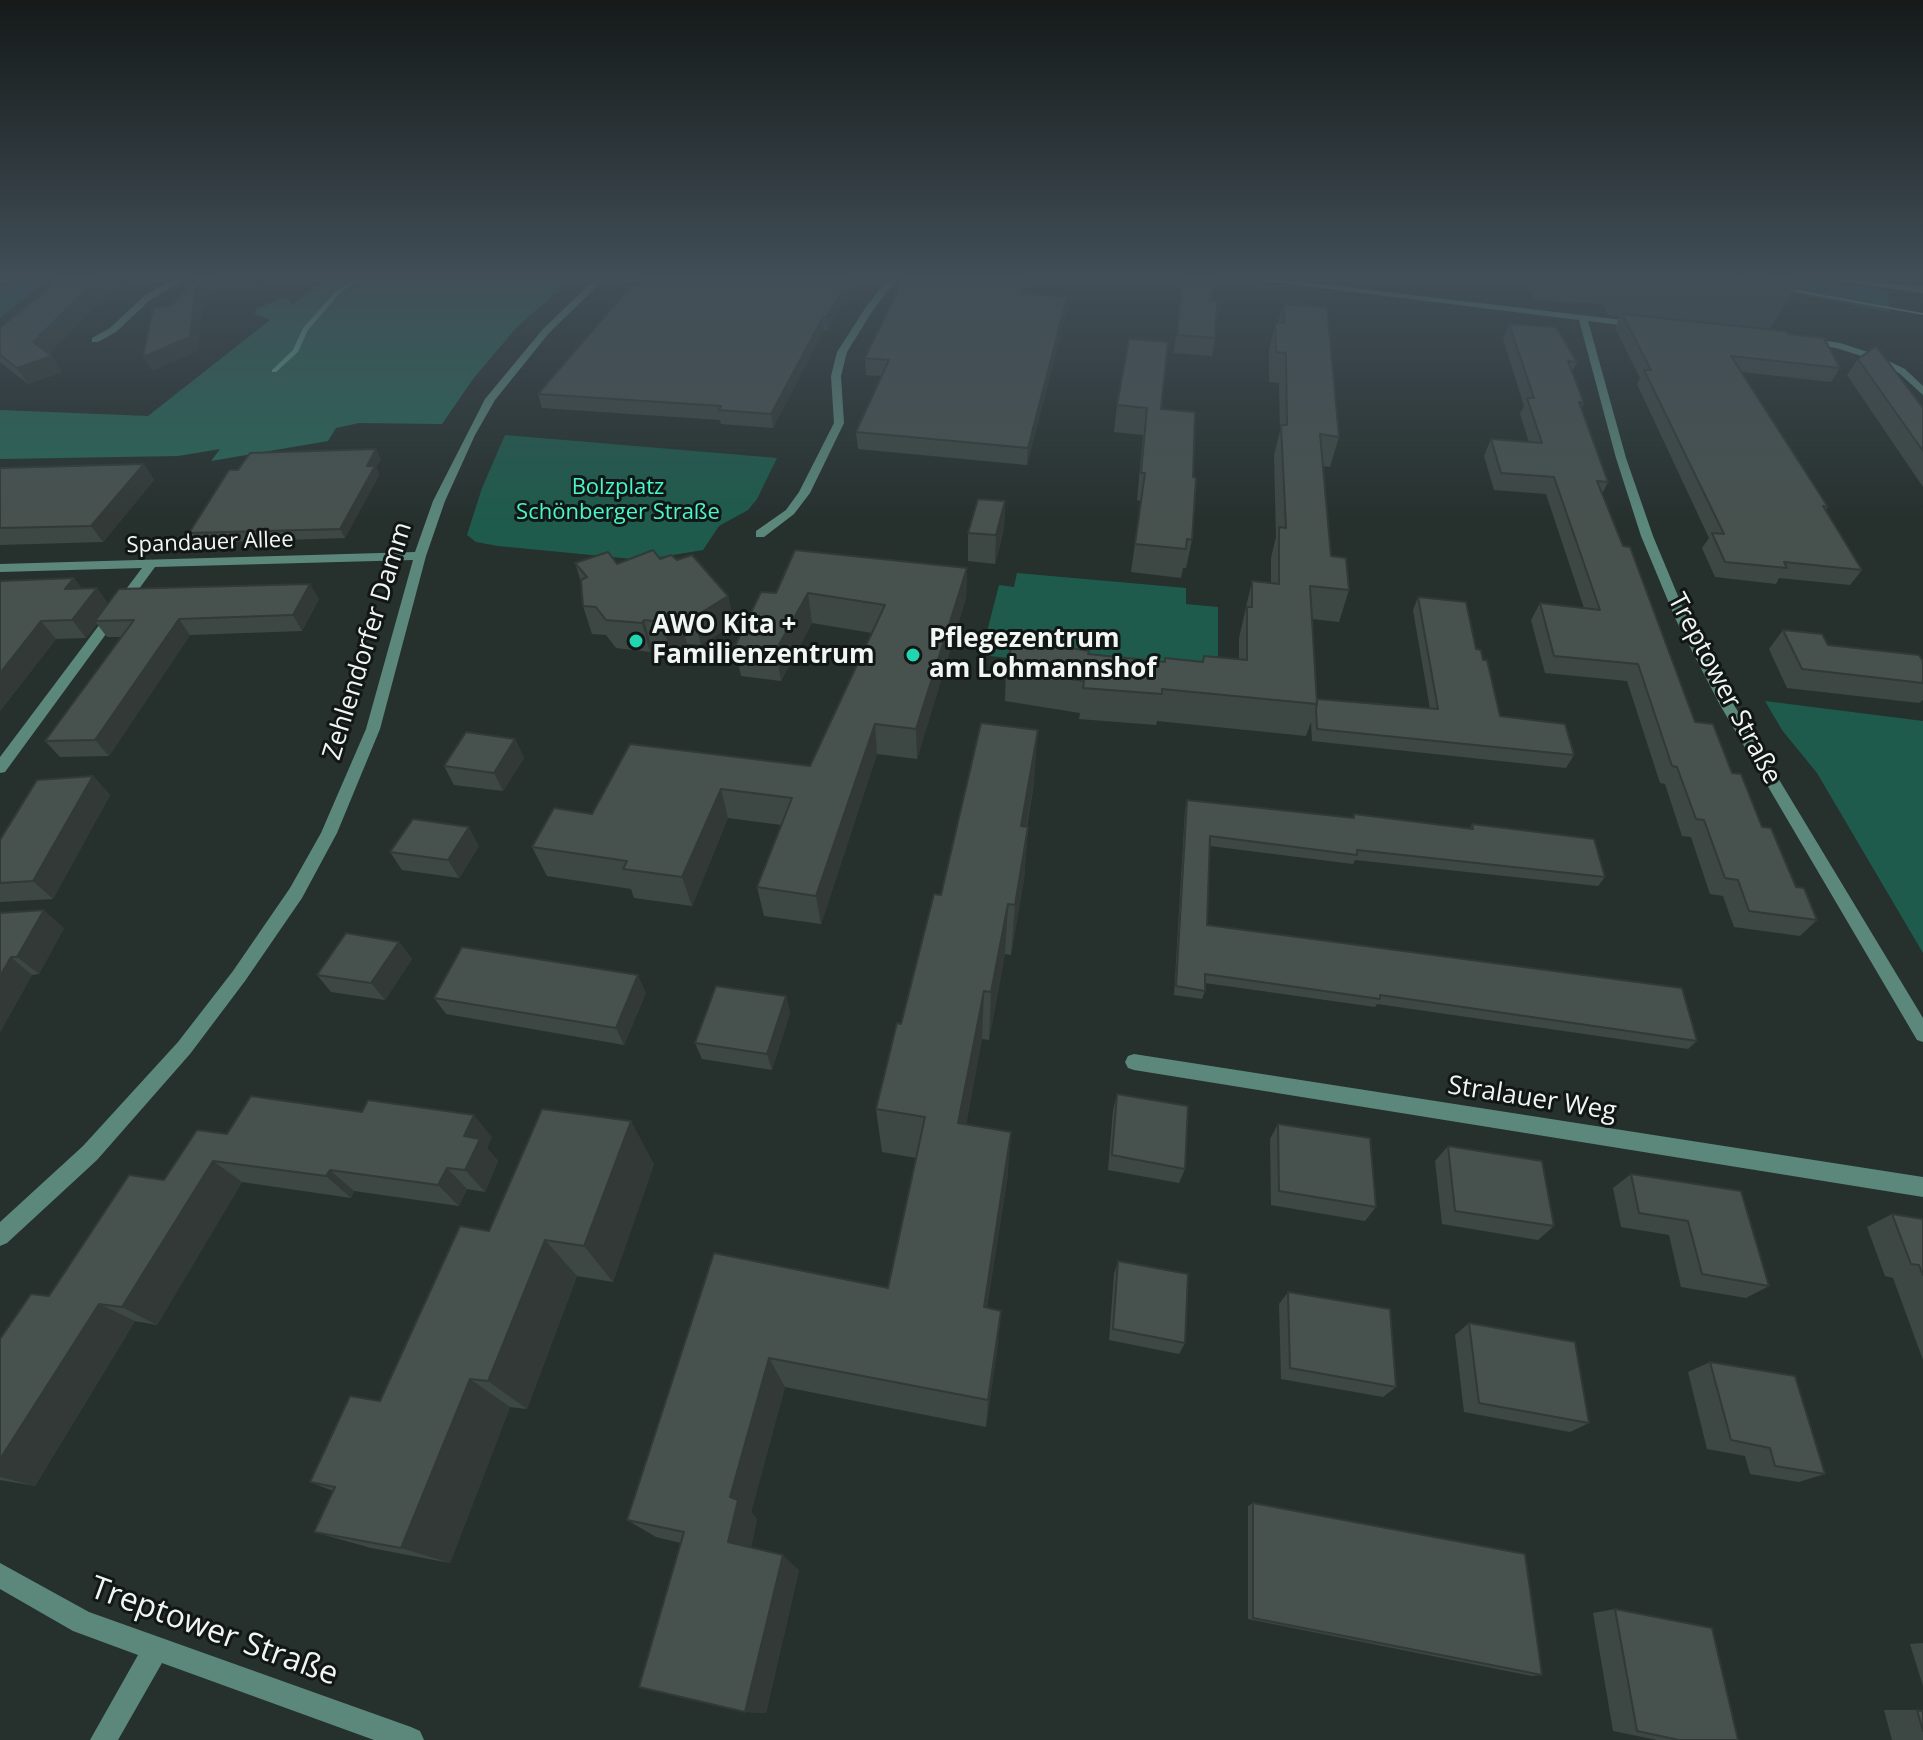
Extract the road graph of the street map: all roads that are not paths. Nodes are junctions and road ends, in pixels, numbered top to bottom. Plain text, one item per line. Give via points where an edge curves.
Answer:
1 (521, 361) edge
2 (840, 361) edge
3 (1595, 361) edge
4 (1881, 361) edge
5 (1923, 392) edge
6 (760, 534) dead end
7 (420, 556) junction
8 (150, 565) junction
9 (0, 568) edge
10 (0, 768) edge
11 (1923, 1034) edge
12 (1134, 1062) dead end
13 (1923, 1187) edge
14 (0, 1236) edge
15 (0, 1575) edge
16 (155, 1650) junction
17 (103, 1740) edge
18 (411, 1740) edge

1 - 7 street, Zehlendorfer Damm via 490,399 449,479
2 - 6 street via 839,423 804,493 790,512
3 - 11 street, Treptower Straße via 1647,536 1682,620
4 - 5 street
7 - 8 street, Spandauer Allee
7 - 14 street, Zehlendorfer Damm via 373,729 329,833 296,893 184,1048 90,1153
8 - 9 street, Spandauer Allee
8 - 10 street
12 - 13 street, Stralauer Weg
15 - 16 street, Treptower Straße via 82,1622
16 - 17 street
16 - 18 street, Treptower Straße

